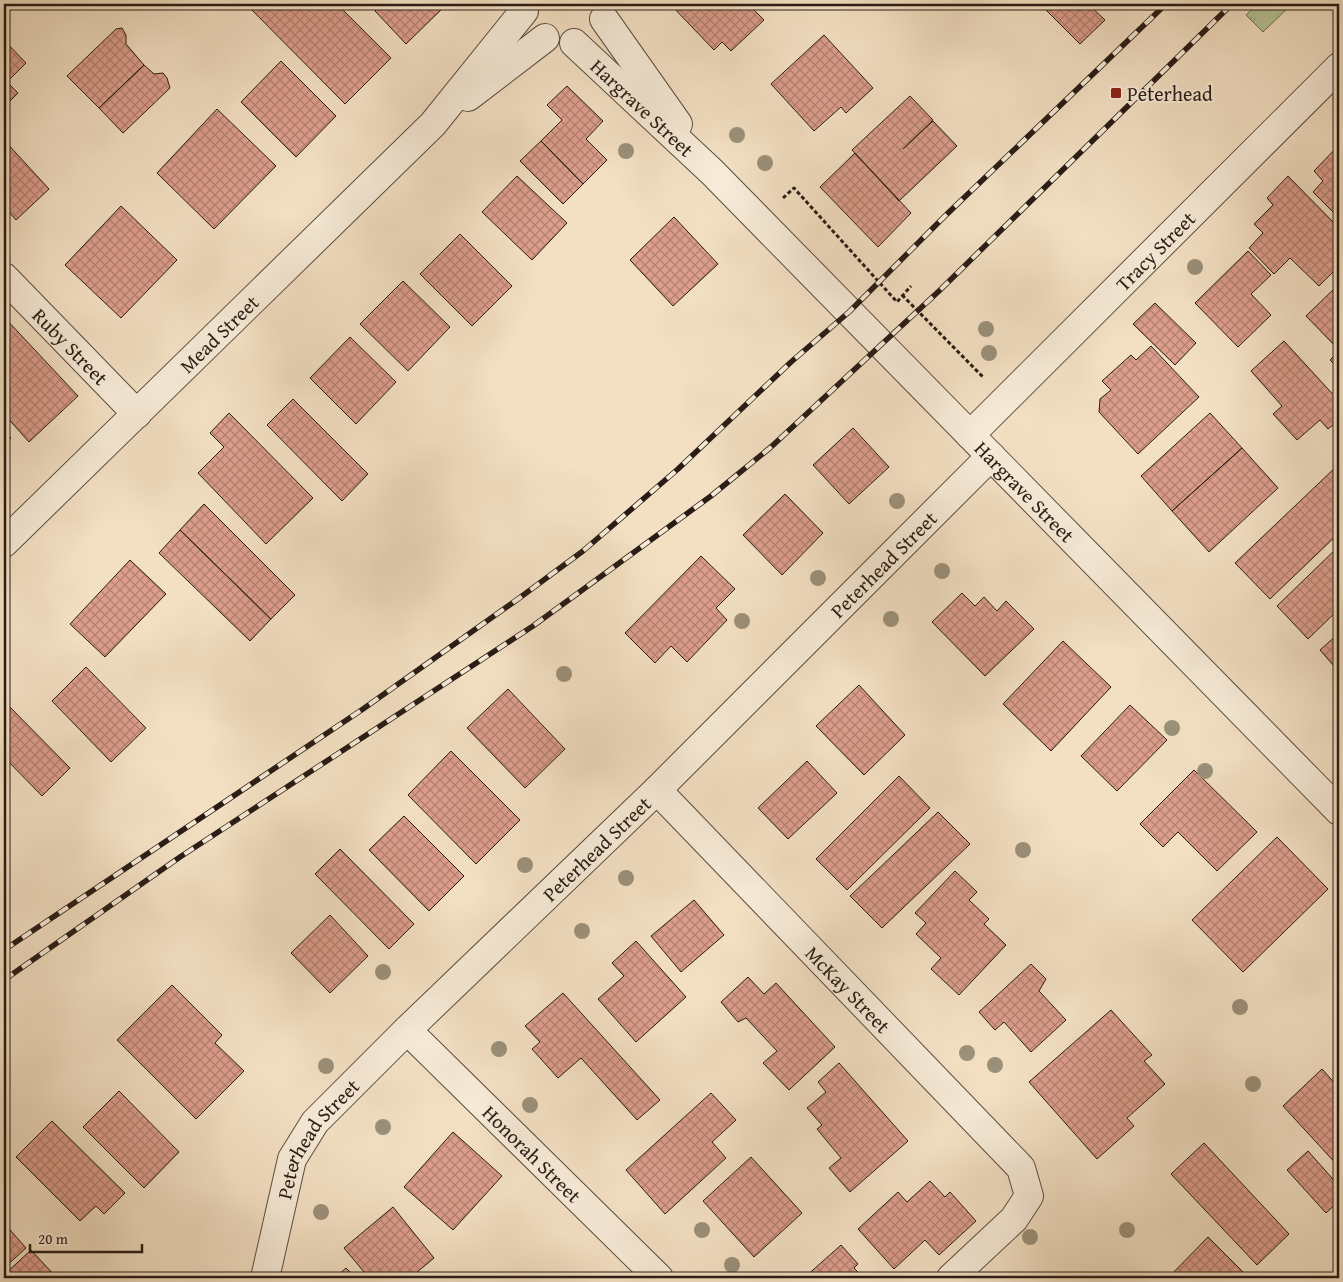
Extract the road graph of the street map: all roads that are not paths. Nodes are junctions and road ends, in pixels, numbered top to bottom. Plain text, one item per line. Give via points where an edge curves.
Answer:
1 (524, 7) edge
2 (605, 11) edge
3 (545, 38) junction
4 (574, 43) junction
5 (1339, 67) edge
6 (433, 124) junction
7 (712, 172) junction
8 (4, 277) edge
9 (138, 414) junction
10 (970, 435) junction
11 (990, 456) junction
12 (4, 543) edge
13 (657, 790) junction
14 (1339, 811) edge
15 (407, 1030) junction
16 (265, 1278) edge
17 (659, 1278) edge
18 (951, 1278) edge

1 - 3 street via 530,25
1 - 6 street, Mead Street
2 - 4 street via 588,36
2 - 7 street, Hargrave Street
3 - 4 street
3 - 6 street, Mead Street
4 - 7 street, Hargrave Street
5 - 10 street, Tracy Street
6 - 9 street, Mead Street
7 - 10 street, Hargrave Street
8 - 9 street, Ruby Street
9 - 12 street, Mead Street
10 - 11 street, Hargrave Street
11 - 13 street, Peterhead Street
11 - 14 street, Hargrave Street
13 - 15 street, Peterhead Street
13 - 18 street, McKay Street via 1021,1168 1029,1196 1014,1219
15 - 16 street, Peterhead Street via 315,1122 292,1159
15 - 17 street, Honorah Street

